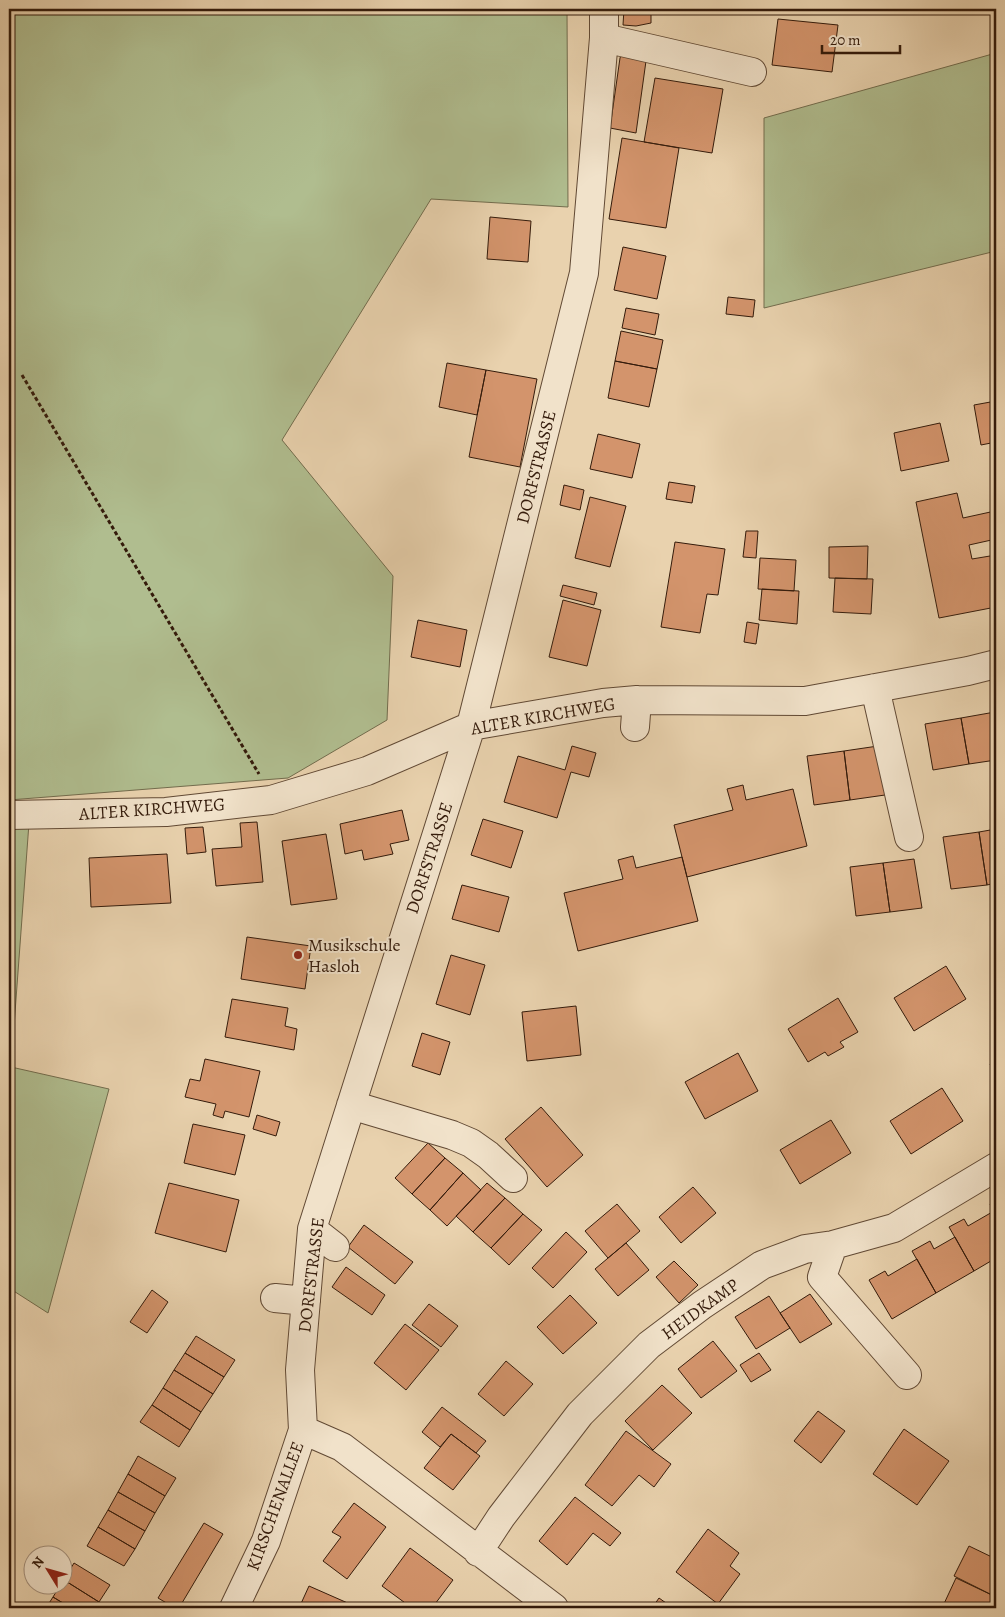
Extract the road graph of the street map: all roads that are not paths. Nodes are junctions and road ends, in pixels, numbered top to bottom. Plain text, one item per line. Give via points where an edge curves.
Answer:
1 (604, 9) edge
2 (604, 38) junction
3 (752, 72) dead end
4 (996, 664) edge
5 (875, 688) junction
6 (637, 700) junction
7 (471, 726) junction
8 (635, 727) dead end
9 (9, 815) edge
10 (909, 838) dead end
11 (351, 1105) junction
12 (996, 1167) edge
13 (513, 1178) dead end
14 (312, 1229) junction
15 (832, 1244) junction
16 (335, 1247) dead end
17 (275, 1298) dead end
18 (306, 1301) junction
19 (907, 1375) dead end
20 (303, 1430) junction
21 (478, 1552) junction
22 (234, 1608) edge
23 (554, 1608) edge

1 - 2 street, DORFSTRASSE
2 - 3 street
2 - 7 street, DORFSTRASSE via 584,273
4 - 5 street, ALTER KIRCHWEG
5 - 6 street, ALTER KIRCHWEG via 805,701
5 - 10 street
6 - 7 street, ALTER KIRCHWEG
6 - 8 street
7 - 9 street, ALTER KIRCHWEG via 367,771 271,800 166,812
7 - 11 street, DORFSTRASSE
11 - 13 street via 471,1142
11 - 14 street, DORFSTRASSE
12 - 15 street, HEIDKAMP via 894,1228
14 - 16 street
14 - 18 street, DORFSTRASSE
15 - 19 street via 822,1277
15 - 21 street, HEIDKAMP via 805,1249 762,1265 649,1345 580,1414
17 - 18 street
18 - 20 street, DORFSTRASSE via 300,1370
20 - 21 street via 342,1447
20 - 22 street, KIRSCHENALLEE via 266,1541
21 - 23 street

